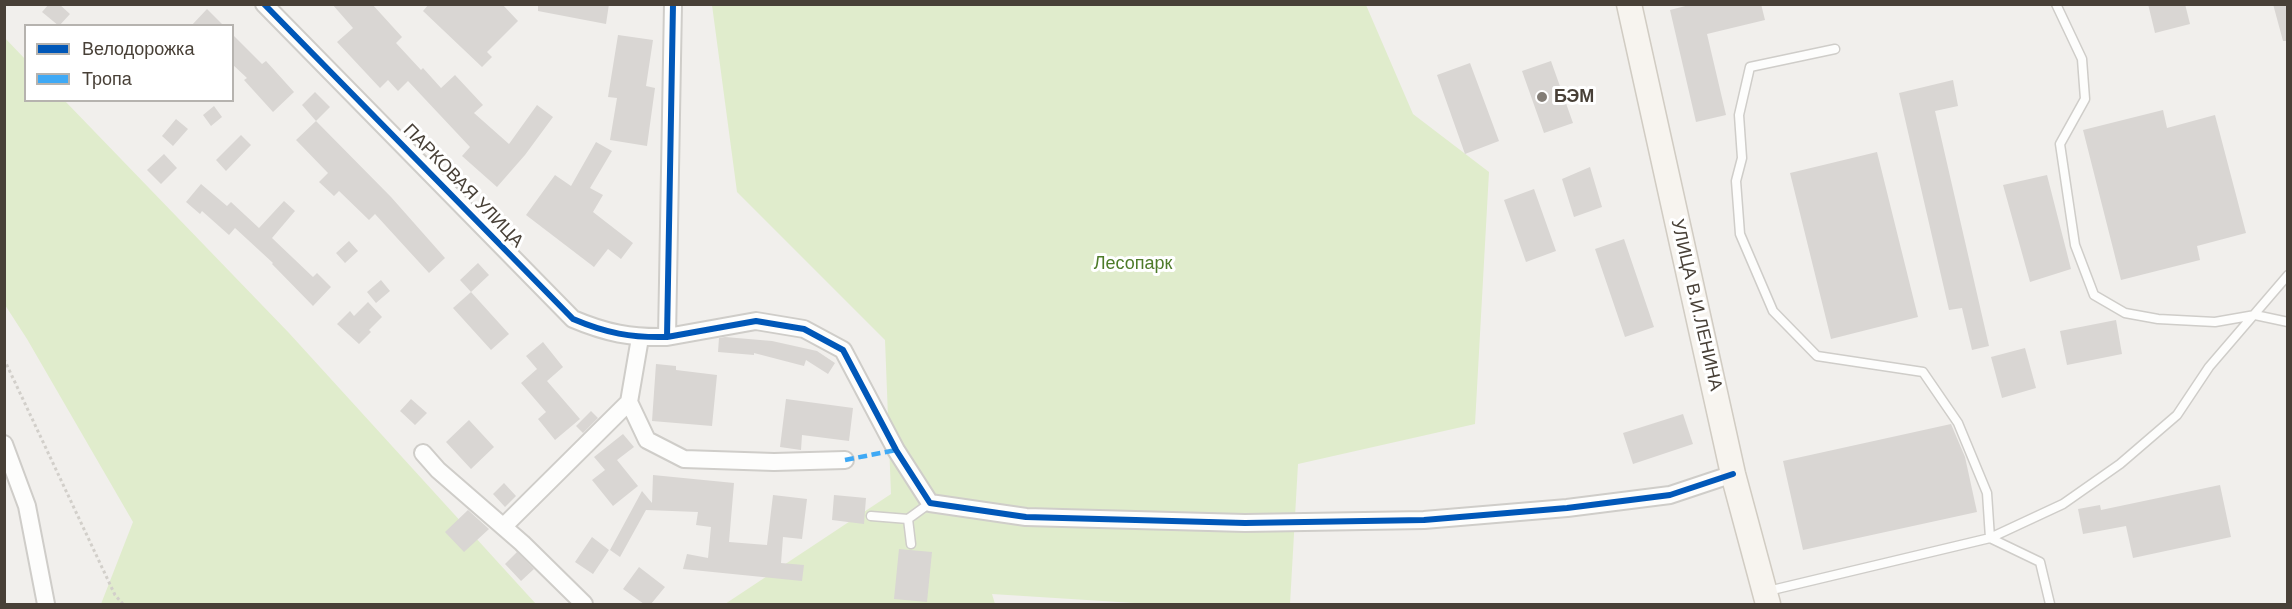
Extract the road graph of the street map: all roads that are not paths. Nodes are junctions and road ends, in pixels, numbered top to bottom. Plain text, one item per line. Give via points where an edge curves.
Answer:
1 (264, 4) edge
2 (673, 4) edge
3 (1629, 4) edge
4 (2056, 4) edge
5 (1835, 48) dead end
6 (2288, 275) edge
7 (2255, 315) junction
8 (2288, 322) edge
9 (667, 337) junction
10 (640, 338) junction
11 (629, 402) junction
12 (4, 444) edge
13 (423, 453) dead end
14 (845, 460) dead end
15 (1733, 474) junction
16 (930, 503) junction
17 (871, 516) dead end
18 (908, 519) junction
19 (504, 526) junction
20 (1990, 538) junction
21 (910, 544) dead end
22 (1766, 598) edge
23 (46, 604) edge
24 (584, 604) edge
25 (2050, 604) edge

1 - 10 street, ПАРКОВАЯ УЛИЦА via 573,319 600,330
2 - 9 street
3 - 15 main road, УЛИЦА В.И.ЛЕНИНА
4 - 7 lane via 2082,59 2085,99 2060,144 2075,244 2094,295 2125,313 2158,319 2215,322
5 - 20 lane via 1750,67 1739,115 1742,158 1736,181 1740,234 1773,311 1818,356 1923,372 1958,423 1988,493
6 - 7 lane
7 - 8 lane
7 - 20 lane via 2209,367 2177,416 2120,464 2063,504
9 - 10 street, ПАРКОВАЯ УЛИЦА
9 - 16 street, ПАРКОВАЯ УЛИЦА via 756,321 804,329 843,350 896,450
10 - 11 street
11 - 14 street via 647,440 684,459
11 - 19 street
12 - 23 street via 27,506
13 - 19 street
15 - 16 street via 1670,495 1424,520 1245,523 1026,517
15 - 22 main road, УЛИЦА В.И.ЛЕНИНА
16 - 18 lane
17 - 18 lane
18 - 21 lane
19 - 24 street
20 - 22 lane
20 - 25 lane via 2040,562

